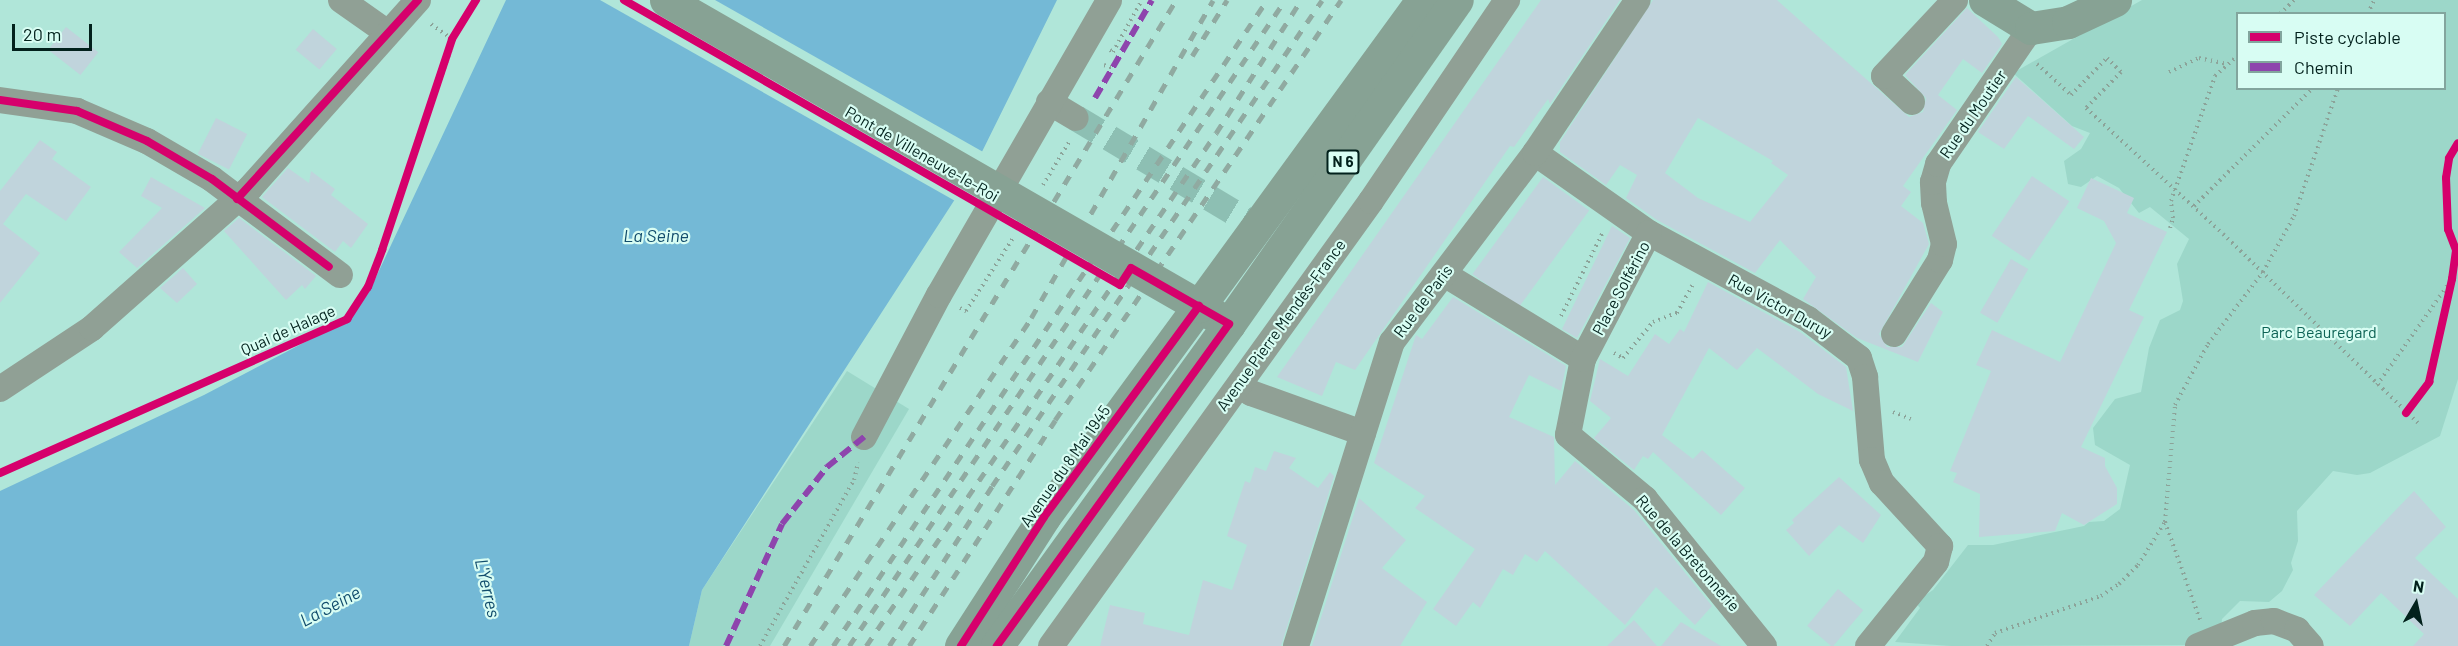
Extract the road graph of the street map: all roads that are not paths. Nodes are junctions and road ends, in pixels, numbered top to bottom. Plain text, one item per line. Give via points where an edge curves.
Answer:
1 (341, 0) edge
2 (418, 0) edge
3 (666, 0) edge
4 (1109, 0) edge
5 (1422, 0) edge
6 (1457, 0) edge
7 (1507, 0) edge
8 (1638, 0) edge
9 (1955, 0) edge
10 (1984, 0) edge
11 (2115, 0) edge
12 (2031, 28) junction
13 (388, 33) junction
14 (0, 100) edge
15 (1049, 102) junction
16 (1912, 102) dead end
17 (1076, 124) tunnel mouth
18 (1535, 153) junction
19 (237, 199) junction
20 (1649, 233) junction
21 (1444, 274) junction
22 (340, 275) dead end
23 (1199, 306) junction
24 (1229, 324) junction
25 (1894, 334) dead end
26 (1588, 351) junction
27 (1240, 385) junction
28 (0, 389) edge
29 (1363, 433) junction
30 (864, 437) road end
31 (2203, 644) edge
32 (961, 646) edge
33 (997, 646) edge
34 (1051, 646) edge
35 (1296, 646) edge
36 (1764, 646) edge
37 (1868, 646) edge
38 (2311, 646) edge

1 - 13 street
2 - 13 street
3 - 23 main road, Pont de Villeneuve-le-Roi, bridge
4 - 15 street
5 - 23 main road, Avenue du 8 Mai 1945 / N 6, bridge
6 - 24 main road, N 6, bridge
7 - 27 street, Avenue Pierre Mendès-France via 1371,201 1312,260
8 - 18 street, Rue de Paris
9 - 16 street via 1884,76
10 - 12 main road
11 - 12 main road via 2068,22
12 - 25 street, Rue du Moutier via 1938,164 1933,182 1944,244 1940,260
13 - 19 street
14 - 19 street via 77,111 147,141 212,179
15 - 17 street
15 - 30 street
18 - 20 street, Rue Victor Duruy
18 - 21 street, Rue de Paris
19 - 22 street
19 - 28 street via 92,328
20 - 26 street, Place Solférino
20 - 37 street, Rue Victor Duruy via 1808,319 1859,358 1865,377 1872,460 1879,476 1940,546 1936,562
21 - 26 street via 1547,340
21 - 29 street, Rue de Paris via 1392,342
23 - 24 main road, Pont de Villeneuve-le-Roi
23 - 32 main road, Avenue du 8 Mai 1945 / N 6 via 1044,517
24 - 33 main road, N 6
26 - 36 street, Rue de la Bretonnerie via 1568,435 1645,499
27 - 29 street via 1251,393
27 - 34 street, Avenue Pierre Mendès-France via 1173,471
29 - 35 street, Rue de Paris
31 - 38 street via 2255,622 2274,621 2297,630

